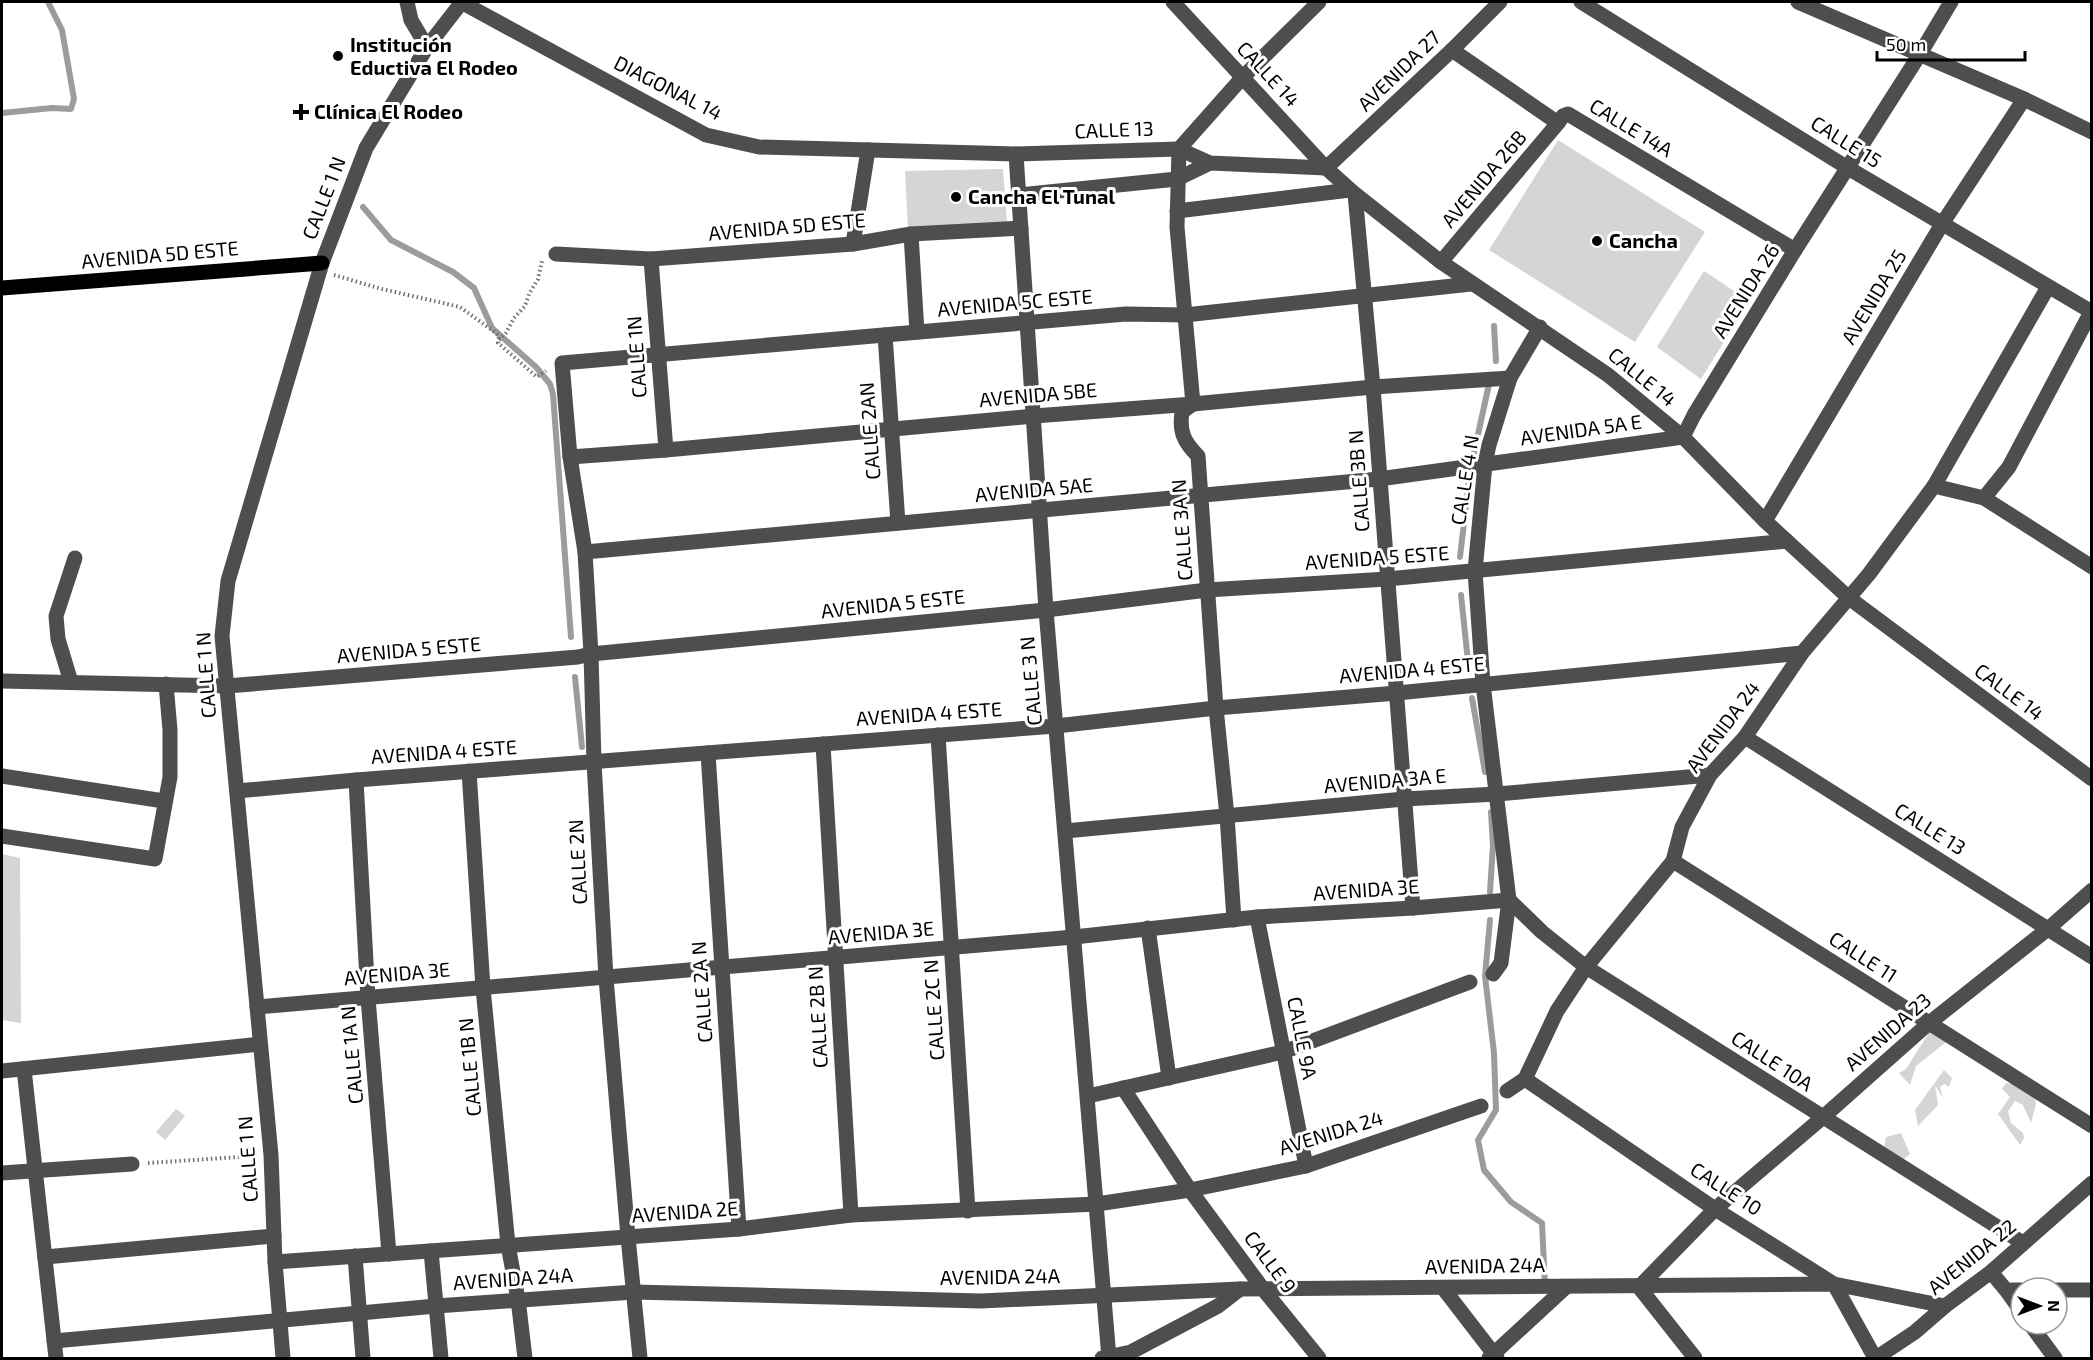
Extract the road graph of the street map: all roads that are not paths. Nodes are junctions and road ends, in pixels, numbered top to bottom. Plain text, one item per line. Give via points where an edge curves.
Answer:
1 (407, 2) edge
2 (461, 2) edge
3 (1173, 2) edge
4 (1319, 2) edge
5 (1500, 2) edge
6 (1581, 2) edge
7 (1798, 2) edge
8 (1951, 2) edge
9 (427, 47) junction
10 (1452, 50) junction
11 (1920, 54) junction
12 (1242, 78) junction
13 (2024, 99) junction
14 (1558, 123) junction
15 (2091, 132) edge
16 (1179, 148) junction
17 (868, 150) junction
18 (1016, 154) junction
19 (1210, 163) junction
20 (1326, 168) junction
21 (1848, 168) junction
22 (1178, 179) junction
23 (1352, 192) junction
24 (1019, 195) junction
25 (1178, 211) junction
26 (1942, 224) junction
27 (1021, 228) junction
28 (911, 234) junction
29 (853, 244) junction
30 (1795, 250) junction
31 (556, 254) road end
32 (651, 260) junction
33 (1441, 262) junction
34 (322, 266) junction
35 (1471, 284) junction
36 (2048, 287) junction
37 (2, 288) edge
38 (1365, 295) junction
39 (2091, 311) edge
40 (1185, 315) junction
41 (1027, 322) junction
42 (1540, 327) junction
43 (918, 332) junction
44 (885, 335) junction
45 (658, 355) junction
46 (562, 363) joint
47 (1510, 378) junction
48 (1373, 387) junction
49 (1193, 404) junction
50 (1034, 416) junction
51 (891, 429) junction
52 (1683, 437) junction
53 (666, 450) junction
54 (570, 457) junction
55 (1485, 464) junction
56 (1380, 479) junction
57 (1934, 486) junction
58 (1202, 495) junction
59 (1984, 498) junction
60 (1040, 510) junction
61 (1766, 521) junction
62 (898, 523) junction
63 (1787, 541) junction
64 (585, 552) junction
65 (75, 558) dead end
66 (2091, 567) edge
67 (1475, 571) junction
68 (1387, 579) junction
69 (1207, 591) junction
70 (1849, 598) junction
71 (1046, 610) junction
72 (591, 654) junction
73 (1802, 654) junction
74 (2, 681) edge
75 (72, 682) junction
76 (166, 684) junction
77 (1484, 684) junction
78 (227, 686) junction
79 (1397, 693) junction
80 (1216, 708) junction
81 (1056, 726) junction
82 (938, 735) junction
83 (1745, 737) junction
84 (823, 744) junction
85 (708, 753) junction
86 (594, 762) junction
87 (469, 771) junction
88 (1710, 775) junction
89 (2, 776) edge
90 (2091, 779) edge
91 (356, 780) junction
92 (237, 791) junction
93 (1497, 794) junction
94 (1404, 799) junction
95 (164, 801) junction
96 (1227, 816) junction
97 (1065, 831) junction
98 (2, 836) edge
99 (1673, 861) junction
100 (2091, 890) edge
101 (1509, 900) junction
102 (1413, 908) junction
103 (1257, 917) junction
104 (1234, 920) junction
105 (1148, 928) junction
106 (2049, 928) junction
107 (1074, 937) junction
108 (951, 948) junction
109 (2091, 957) edge
110 (836, 958) junction
111 (722, 968) junction
112 (1586, 968) junction
113 (1493, 974) dead end
114 (606, 978) junction
115 (1470, 982) dead end
116 (483, 988) junction
117 (368, 998) junction
118 (257, 1008) junction
119 (1928, 1024) junction
120 (260, 1044) junction
121 (1283, 1052) junction
122 (24, 1070) junction
123 (2, 1071) edge
124 (1169, 1078) junction
125 (1525, 1079) junction
126 (1124, 1088) junction
127 (1508, 1091) dead end
128 (1088, 1096) junction
129 (1481, 1106) dead end
130 (1822, 1118) junction
131 (2091, 1126) edge
132 (132, 1164) road end
133 (1306, 1166) junction
134 (35, 1171) junction
135 (2, 1173) edge
136 (2091, 1183) edge
137 (1190, 1190) junction
138 (1098, 1204) junction
139 (1715, 1209) junction
140 (968, 1211) junction
141 (851, 1215) junction
142 (739, 1229) junction
143 (274, 1236) junction
144 (628, 1237) junction
145 (2023, 1243) junction
146 (508, 1245) junction
147 (431, 1251) junction
148 (389, 1254) junction
149 (355, 1256) junction
150 (45, 1257) junction
151 (275, 1262) junction
152 (1990, 1272) junction
153 (1834, 1284) junction
154 (1566, 1287) junction
155 (1640, 1287) junction
156 (2009, 1287) edge
157 (1443, 1288) junction
158 (1240, 1289) junction
159 (1263, 1289) junction
160 (2069, 1290) edge
161 (2091, 1290) edge
162 (634, 1292) junction
163 (1103, 1296) junction
164 (518, 1299) junction
165 (436, 1306) junction
166 (1945, 1306) junction
167 (359, 1314) junction
168 (280, 1321) junction
169 (2039, 1336) edge
170 (54, 1341) junction
171 (1134, 1355) edge
172 (1493, 1357) edge
173 (1107, 1358) edge
174 (56, 1359) edge
175 (283, 1359) edge
176 (363, 1359) edge
177 (441, 1359) edge
178 (525, 1359) edge
179 (640, 1359) edge
180 (1319, 1359) edge
181 (1695, 1359) edge
182 (1876, 1359) edge
183 (2055, 1359) edge

1 - 9 street via 411,20
2 - 9 street, CALLE 1 N
2 - 17 street, DIAGONAL 14 via 706,135 759,147
3 - 12 street, CALLE 14
4 - 12 street
5 - 10 street, AVENIDA 27
6 - 21 street, CALLE 15
7 - 11 street
8 - 11 street, AVENIDA 26
9 - 34 street, CALLE 1 N via 366,148
10 - 14 street, CALLE 14A
10 - 20 street, AVENIDA 27
11 - 13 street
11 - 21 street, AVENIDA 26
12 - 16 street
12 - 20 street, CALLE 14
13 - 15 street
13 - 26 street, AVENIDA 25
14 - 30 street, CALLE 14A via 1568,114
14 - 33 street, AVENIDA 26B
16 - 18 street, CALLE 13
16 - 19 street, CALLE 13
16 - 22 street
17 - 18 street, DIAGONAL 14
17 - 29 street
18 - 24 street, CALLE 3 N
19 - 20 street, CALLE 13
19 - 22 street, CALLE 13
20 - 23 street, CALLE 14
21 - 26 street, CALLE 15
21 - 30 street, AVENIDA 26
22 - 24 street, CALLE 13
22 - 25 street
23 - 25 street
23 - 33 street, CALLE 14
23 - 38 street, CALLE 3B N
24 - 27 street, CALLE 3 N
25 - 40 street
26 - 36 street, CALLE 15
26 - 61 street, AVENIDA 25
27 - 28 street, AVENIDA 5D ESTE
27 - 41 street, CALLE 3 N
28 - 29 street, AVENIDA 5D ESTE
28 - 43 street
29 - 32 street, AVENIDA 5D ESTE
30 - 52 street, AVENIDA 26
31 - 32 street, AVENIDA 5D ESTE
32 - 45 street, CALLE 1N
33 - 35 street, CALLE 14
34 - 37 main road, AVENIDA 5D ESTE
34 - 78 street, CALLE 1 N via 228,581 222,636
35 - 38 street, AVENIDA 5C ESTE
35 - 42 street, CALLE 14
36 - 39 street, CALLE 15
36 - 57 street, AVENIDA 24
38 - 40 street, AVENIDA 5C ESTE
38 - 48 street, CALLE 3B N
39 - 59 street via 2009,467
40 - 41 street, AVENIDA 5C ESTE via 1126,314
40 - 49 street
41 - 43 street, AVENIDA 5C ESTE
41 - 50 street, CALLE 3 N
42 - 47 street, CALLE 4 N
42 - 52 street, CALLE 14 via 1608,375
43 - 44 street, AVENIDA 5C ESTE
44 - 45 street, AVENIDA 5C ESTE
44 - 51 street, CALLE 2AN
45 - 46 street, AVENIDA 5C ESTE
45 - 53 street, CALLE 1N
46 - 54 street, CALLE 2N
47 - 48 street, AVENIDA 5BE
47 - 55 street, CALLE 4 N
48 - 49 street, AVENIDA 5BE
48 - 56 street, CALLE 3B N
49 - 50 street, AVENIDA 5BE
49 - 58 street, CALLE 3A N via 1182,412 1180,426 1186,444 1198,456
50 - 51 street, AVENIDA 5BE
50 - 60 street, CALLE 3 N
51 - 53 street, AVENIDA 5BE
51 - 62 street, CALLE 2AN
52 - 55 street, AVENIDA 5A E
52 - 61 street, CALLE 14
53 - 54 street, AVENIDA 5BE
54 - 64 street, CALLE 2N
55 - 56 street, AVENIDA 5AE
55 - 67 street, CALLE 4 N
56 - 58 street, AVENIDA 5AE
56 - 68 street, CALLE 3B N
57 - 59 street
57 - 70 street, AVENIDA 24
58 - 60 street, AVENIDA 5AE
58 - 69 street, CALLE 3A N
59 - 66 street
60 - 62 street, AVENIDA 5AE
60 - 71 street, CALLE 3 N
61 - 63 street, CALLE 14
62 - 64 street, AVENIDA 5AE
63 - 67 street, AVENIDA 5 ESTE
63 - 70 street, CALLE 14
64 - 72 street, CALLE 2N
65 - 75 street via 56,616 58,639
67 - 68 street, AVENIDA 5 ESTE
67 - 77 street, CALLE 4 N
68 - 69 street, AVENIDA 5 ESTE
68 - 79 street, CALLE 3B N
69 - 71 street, AVENIDA 5 ESTE
69 - 80 street, CALLE 3A N
70 - 73 street, AVENIDA 24
70 - 90 street, CALLE 14
71 - 72 street, AVENIDA 5 ESTE
71 - 81 street, CALLE 3 N
72 - 78 street, AVENIDA 5 ESTE
72 - 86 street, CALLE 2N
73 - 77 street, AVENIDA 4 ESTE
73 - 83 street, AVENIDA 24
74 - 75 street, AVENIDA 5 ESTE
75 - 76 street, AVENIDA 5 ESTE
76 - 78 street, AVENIDA 5 ESTE
76 - 95 street via 170,777
77 - 79 street, AVENIDA 4 ESTE
77 - 93 street, CALLE 4 N
78 - 92 street, CALLE 1 N
79 - 80 street, AVENIDA 4 ESTE
79 - 94 street, CALLE 3B N
80 - 81 street, AVENIDA 4 ESTE
80 - 96 street, CALLE 3A N
81 - 82 street, AVENIDA 4 ESTE
81 - 97 street, CALLE 3 N
82 - 84 street, AVENIDA 4 ESTE
82 - 108 street, CALLE 2C N
83 - 88 street, AVENIDA 24
83 - 106 street, CALLE 13
84 - 85 street, AVENIDA 4 ESTE
84 - 110 street, CALLE 2B N
85 - 86 street, AVENIDA 4 ESTE
85 - 111 street, CALLE 2A N
86 - 87 street, AVENIDA 4 ESTE
86 - 114 street, CALLE 2N
87 - 91 street, AVENIDA 4 ESTE
87 - 116 street, CALLE 1B N
88 - 93 street, AVENIDA 3A E
88 - 99 street, AVENIDA 24 via 1682,827
89 - 95 street
91 - 92 street, AVENIDA 4 ESTE
91 - 117 street, CALLE 1A N
92 - 118 street, CALLE 1 N
93 - 94 street, AVENIDA 3A E
93 - 101 street, CALLE 4 N
94 - 96 street, AVENIDA 3A E
94 - 102 street, CALLE 3B N
95 - 98 street via 155,859
96 - 97 street, AVENIDA 3A E
96 - 104 street, CALLE 3A N
97 - 107 street, CALLE 3 N
99 - 112 street, AVENIDA 24
99 - 119 street, CALLE 11
100 - 106 street, AVENIDA 23
101 - 102 street, AVENIDA 3E
101 - 112 street, CALLE 10A
101 - 113 street via 1501,963
102 - 103 street, AVENIDA 3E
103 - 104 street, AVENIDA 3E
103 - 121 street, CALLE 9A
104 - 105 street, AVENIDA 3E
105 - 107 street, AVENIDA 3E
105 - 124 street
106 - 109 street, CALLE 13
106 - 119 street, AVENIDA 23
107 - 108 street, AVENIDA 3E
107 - 128 street, CALLE 3 N
108 - 110 street, AVENIDA 3E
108 - 140 street, CALLE 2C N
110 - 111 street, AVENIDA 3E
110 - 141 street, CALLE 2B N
111 - 114 street, AVENIDA 3E
111 - 142 street, CALLE 2A N
112 - 125 street, AVENIDA 24 via 1557,1011
112 - 130 street, CALLE 10A
114 - 116 street, AVENIDA 3E
114 - 144 street, CALLE 2N
115 - 121 street
116 - 117 street, AVENIDA 3E
116 - 146 street, CALLE 1B N
117 - 118 street, AVENIDA 3E
117 - 148 street, CALLE 1A N
118 - 120 street, CALLE 1 N
119 - 130 street, AVENIDA 23
119 - 131 street, CALLE 11
120 - 122 street
120 - 143 street, CALLE 1 N
121 - 124 street
121 - 133 street, CALLE 9A
122 - 123 street
122 - 134 street
124 - 126 street
125 - 127 street, AVENIDA 24
125 - 139 street, CALLE 10
126 - 128 street
126 - 137 street, CALLE 9
128 - 138 street, CALLE 3 N
129 - 133 street, AVENIDA 24
130 - 139 street, AVENIDA 23
130 - 145 street, CALLE 10A
132 - 134 street
133 - 137 street, AVENIDA 24
134 - 135 street
134 - 150 street
136 - 145 street, AVENIDA 22
137 - 138 street
137 - 159 street, CALLE 9
138 - 140 street, AVENIDA 2E
138 - 163 street, CALLE 3 N
139 - 153 street, CALLE 10
139 - 155 street, AVENIDA 23
140 - 141 street, AVENIDA 2E
141 - 142 street, AVENIDA 2E
142 - 144 street, AVENIDA 2E
143 - 150 street
143 - 151 street, CALLE 1 N
144 - 146 street, AVENIDA 2E
144 - 162 street, CALLE 2N
145 - 152 street, AVENIDA 22
146 - 147 street, AVENIDA 2E
146 - 164 street, CALLE 1B N
147 - 148 street, AVENIDA 2E
147 - 165 street
148 - 149 street, AVENIDA 2E
149 - 151 street, AVENIDA 2E
149 - 167 street
150 - 170 street
151 - 168 street, CALLE 1 N
152 - 156 street
152 - 166 street, AVENIDA 22
153 - 155 street, AVENIDA 24A
153 - 166 street, AVENIDA 24A
153 - 182 street, CALLE 10
154 - 155 street, AVENIDA 24A
154 - 157 street, AVENIDA 24A
154 - 172 street
155 - 181 street
157 - 159 street, AVENIDA 24A
157 - 172 street
158 - 159 street, AVENIDA 24A
158 - 163 street, AVENIDA 24A
158 - 171 street
159 - 180 street, CALLE 9
160 - 161 street
162 - 163 street, AVENIDA 24A via 981,1301
162 - 164 street, AVENIDA 24A
162 - 179 street, CALLE 2N
163 - 173 street, CALLE 3 N
164 - 165 street, AVENIDA 24A
164 - 178 street, CALLE 1B N
165 - 167 street, AVENIDA 24A
165 - 177 street
166 - 182 street, AVENIDA 22
167 - 168 street, AVENIDA 24A
167 - 176 street
168 - 170 street, AVENIDA 24A
168 - 175 street, CALLE 1 N
169 - 183 street
170 - 174 street
171 - 173 street

